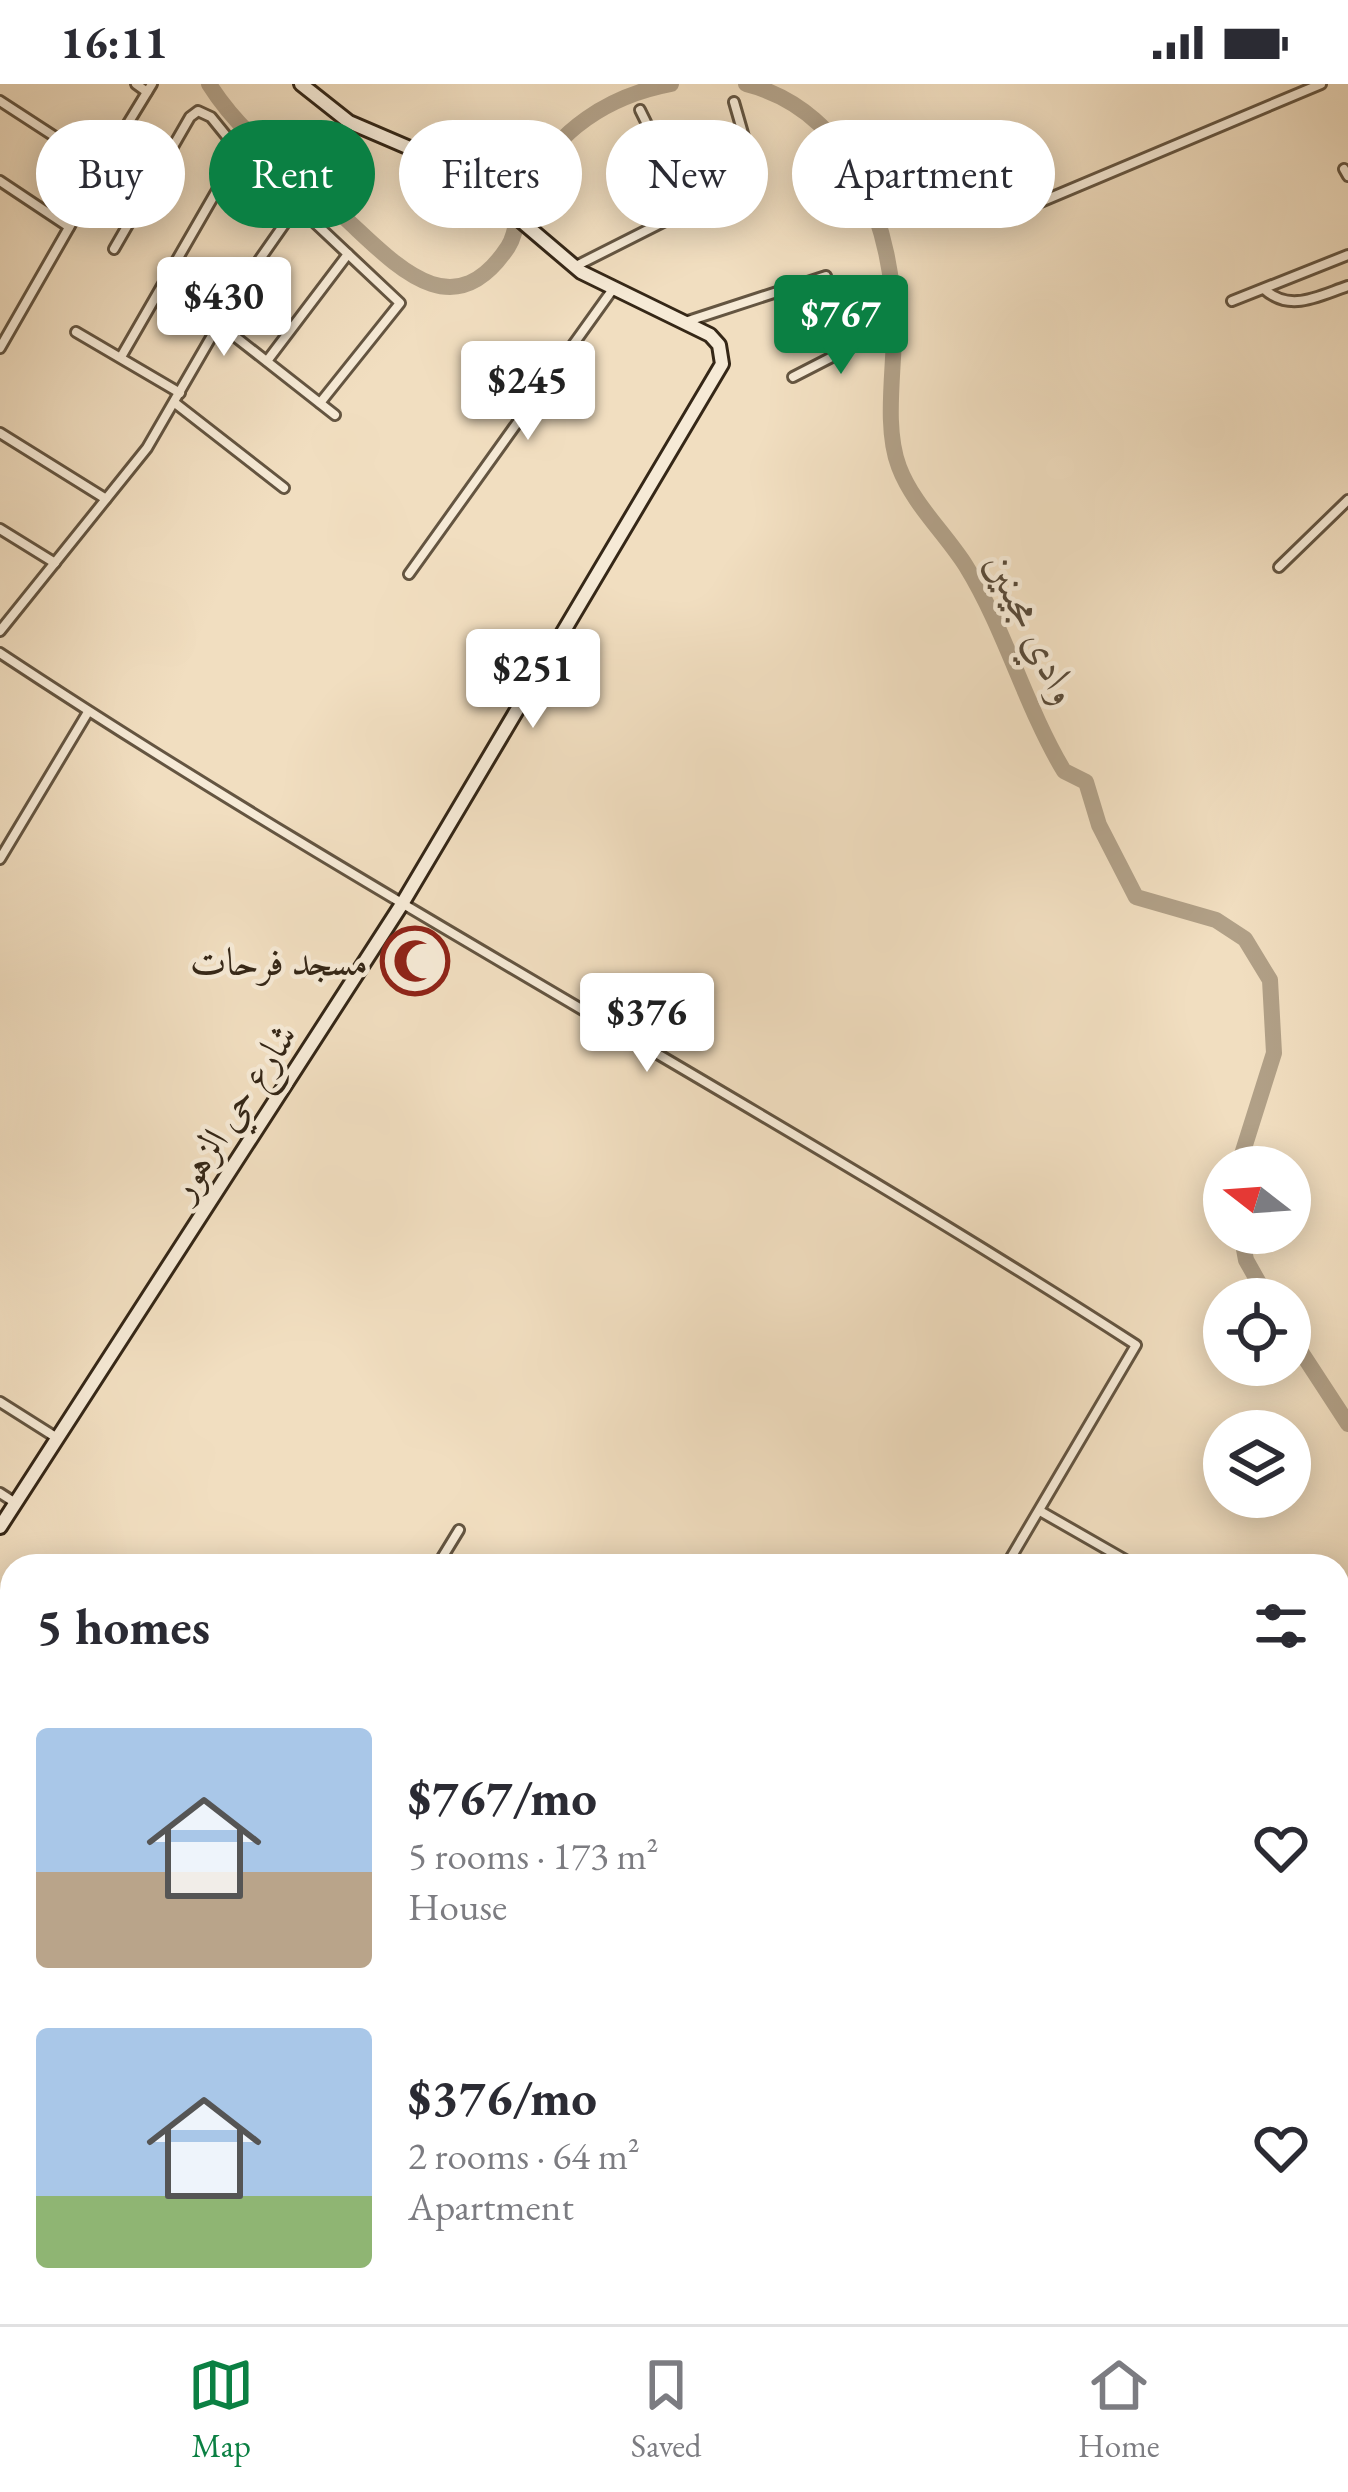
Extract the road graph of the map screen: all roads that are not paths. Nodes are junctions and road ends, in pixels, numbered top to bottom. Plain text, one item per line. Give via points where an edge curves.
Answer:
1 (136, 84) edge
2 (302, 84) edge
3 (1321, 84) edge
4 (150, 88) edge
5 (0, 101) edge
6 (734, 102) dead end
7 (640, 110) dead end
8 (130, 120) edge
9 (213, 120) edge
10 (645, 120) edge
11 (738, 120) edge
12 (36, 124) edge
13 (0, 181) edge
14 (1055, 196) edge
15 (209, 204) edge
16 (36, 205) edge
17 (68, 228) edge
18 (282, 228) edge
19 (320, 228) edge
20 (652, 228) edge
21 (114, 249) dead end
22 (348, 254) junction
23 (1348, 255) edge
24 (575, 267) junction
25 (826, 276) dead end
26 (1348, 286) edge
27 (613, 289) junction
28 (1264, 289) junction
29 (1232, 302) dead end
30 (219, 323) junction
31 (683, 323) junction
32 (76, 332) dead end
33 (869, 338) dead end
34 (0, 347) edge
35 (121, 358) junction
36 (268, 362) junction
37 (793, 377) dead end
38 (178, 398) junction
39 (320, 403) junction
40 (335, 415) dead end
41 (0, 433) edge
42 (284, 488) dead end
43 (106, 499) junction
44 (1348, 500) edge
45 (0, 529) edge
46 (55, 563) junction
47 (1279, 567) dead end
48 (409, 574) dead end
49 (0, 631) edge
50 (0, 653) edge
51 (88, 712) junction
52 (0, 859) edge
53 (402, 904) junction
54 (0, 1402) edge
55 (57, 1438) junction
56 (0, 1493) edge
57 (16, 1503) junction
58 (1040, 1511) junction
59 (0, 1528) edge
60 (459, 1530) dead end
61 (444, 1554) edge
62 (1013, 1554) edge
63 (1115, 1554) edge

1 - 4 street
2 - 24 street, شارع حي الزهور via 349,122 461,170
3 - 14 street
4 - 8 street
5 - 12 street
6 - 11 street
7 - 10 street
9 - 21 street via 194,113
13 - 16 street
15 - 35 street
17 - 34 street
18 - 30 street
19 - 22 street
20 - 24 street
22 - 36 street
22 - 39 street via 400,303
23 - 28 street
24 - 27 street, شارع حي الزهور
25 - 31 street
26 - 28 street via 1289,304
27 - 31 street, شارع حي الزهور
27 - 48 street
28 - 29 street
30 - 36 street
30 - 38 street
31 - 53 street, شارع حي الزهور via 719,344 716,380
32 - 35 street
33 - 37 street
35 - 38 street
36 - 39 street
38 - 42 street
38 - 43 street
39 - 40 street
41 - 43 street
43 - 46 street
44 - 47 street
45 - 46 street
46 - 49 street
50 - 51 street
51 - 52 street
51 - 53 street
53 - 55 street, شارع حي الزهور
53 - 58 street via 1136,1345
54 - 55 street
55 - 57 street, شارع حي الزهور
56 - 57 street
57 - 59 street, شارع حي الزهور
58 - 62 street
58 - 63 street
60 - 61 street

